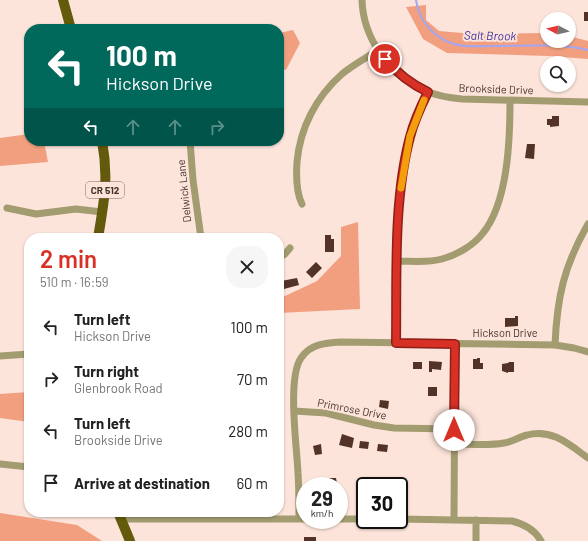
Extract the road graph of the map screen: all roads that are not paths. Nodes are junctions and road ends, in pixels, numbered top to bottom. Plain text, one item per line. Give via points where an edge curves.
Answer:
1 (63, 0) edge
2 (362, 0) edge
3 (70, 24) edge
4 (378, 50) junction
5 (428, 92) junction
6 (510, 101) junction
7 (588, 102) edge
8 (103, 146) edge
9 (190, 146) edge
10 (302, 204) dead end
11 (7, 208) dead end
12 (102, 212) junction
13 (588, 224) edge
14 (99, 233) edge
15 (200, 233) edge
16 (290, 248) dead end
17 (284, 254) edge
18 (397, 261) junction
19 (396, 343) junction
20 (455, 344) junction
21 (555, 345) junction
22 (588, 352) edge
23 (24, 354) edge
24 (0, 356) edge
25 (294, 411) junction
26 (454, 430) junction
27 (454, 444) junction
28 (588, 458) edge
29 (0, 464) edge
30 (24, 466) edge
31 (298, 477) edge
32 (121, 517) edge
33 (211, 517) edge
34 (296, 519) edge
35 (408, 519) edge
36 (454, 520) junction
37 (476, 520) junction
38 (130, 541) edge
39 (476, 541) edge
40 (540, 541) edge

1 - 3 main road
2 - 4 street, Brookside Drive via 367,28
4 - 5 street, Brookside Drive via 401,76
4 - 10 street via 332,83 310,116 300,141 297,167 297,195
5 - 6 street, Brookside Drive via 462,99
5 - 18 street via 410,136 406,157 401,187
6 - 7 street, Brookside Drive
6 - 18 street via 509,147 503,182 495,212 483,235 450,257 431,261
8 - 12 main road, CR 512 via 106,176
9 - 15 street, Delwick Lane
11 - 12 street via 36,214 76,209
12 - 14 main road, CR 512
13 - 21 street via 573,252 559,294
16 - 17 street
18 - 19 street
19 - 20 street, Hickson Drive
19 - 25 street, Hickson Drive via 341,342 315,346 301,358 296,369
20 - 21 street, Hickson Drive
20 - 26 street
21 - 22 street, Hickson Drive
23 - 24 street
25 - 26 street, Primrose Drive via 326,413 394,428
25 - 31 street, Hickson Drive
26 - 27 street
27 - 28 street via 498,444 530,434 545,434 559,438
27 - 36 street
29 - 30 street
32 - 38 main road
33 - 34 street
35 - 36 street
36 - 37 street
37 - 39 street
37 - 40 street via 520,523 536,533

